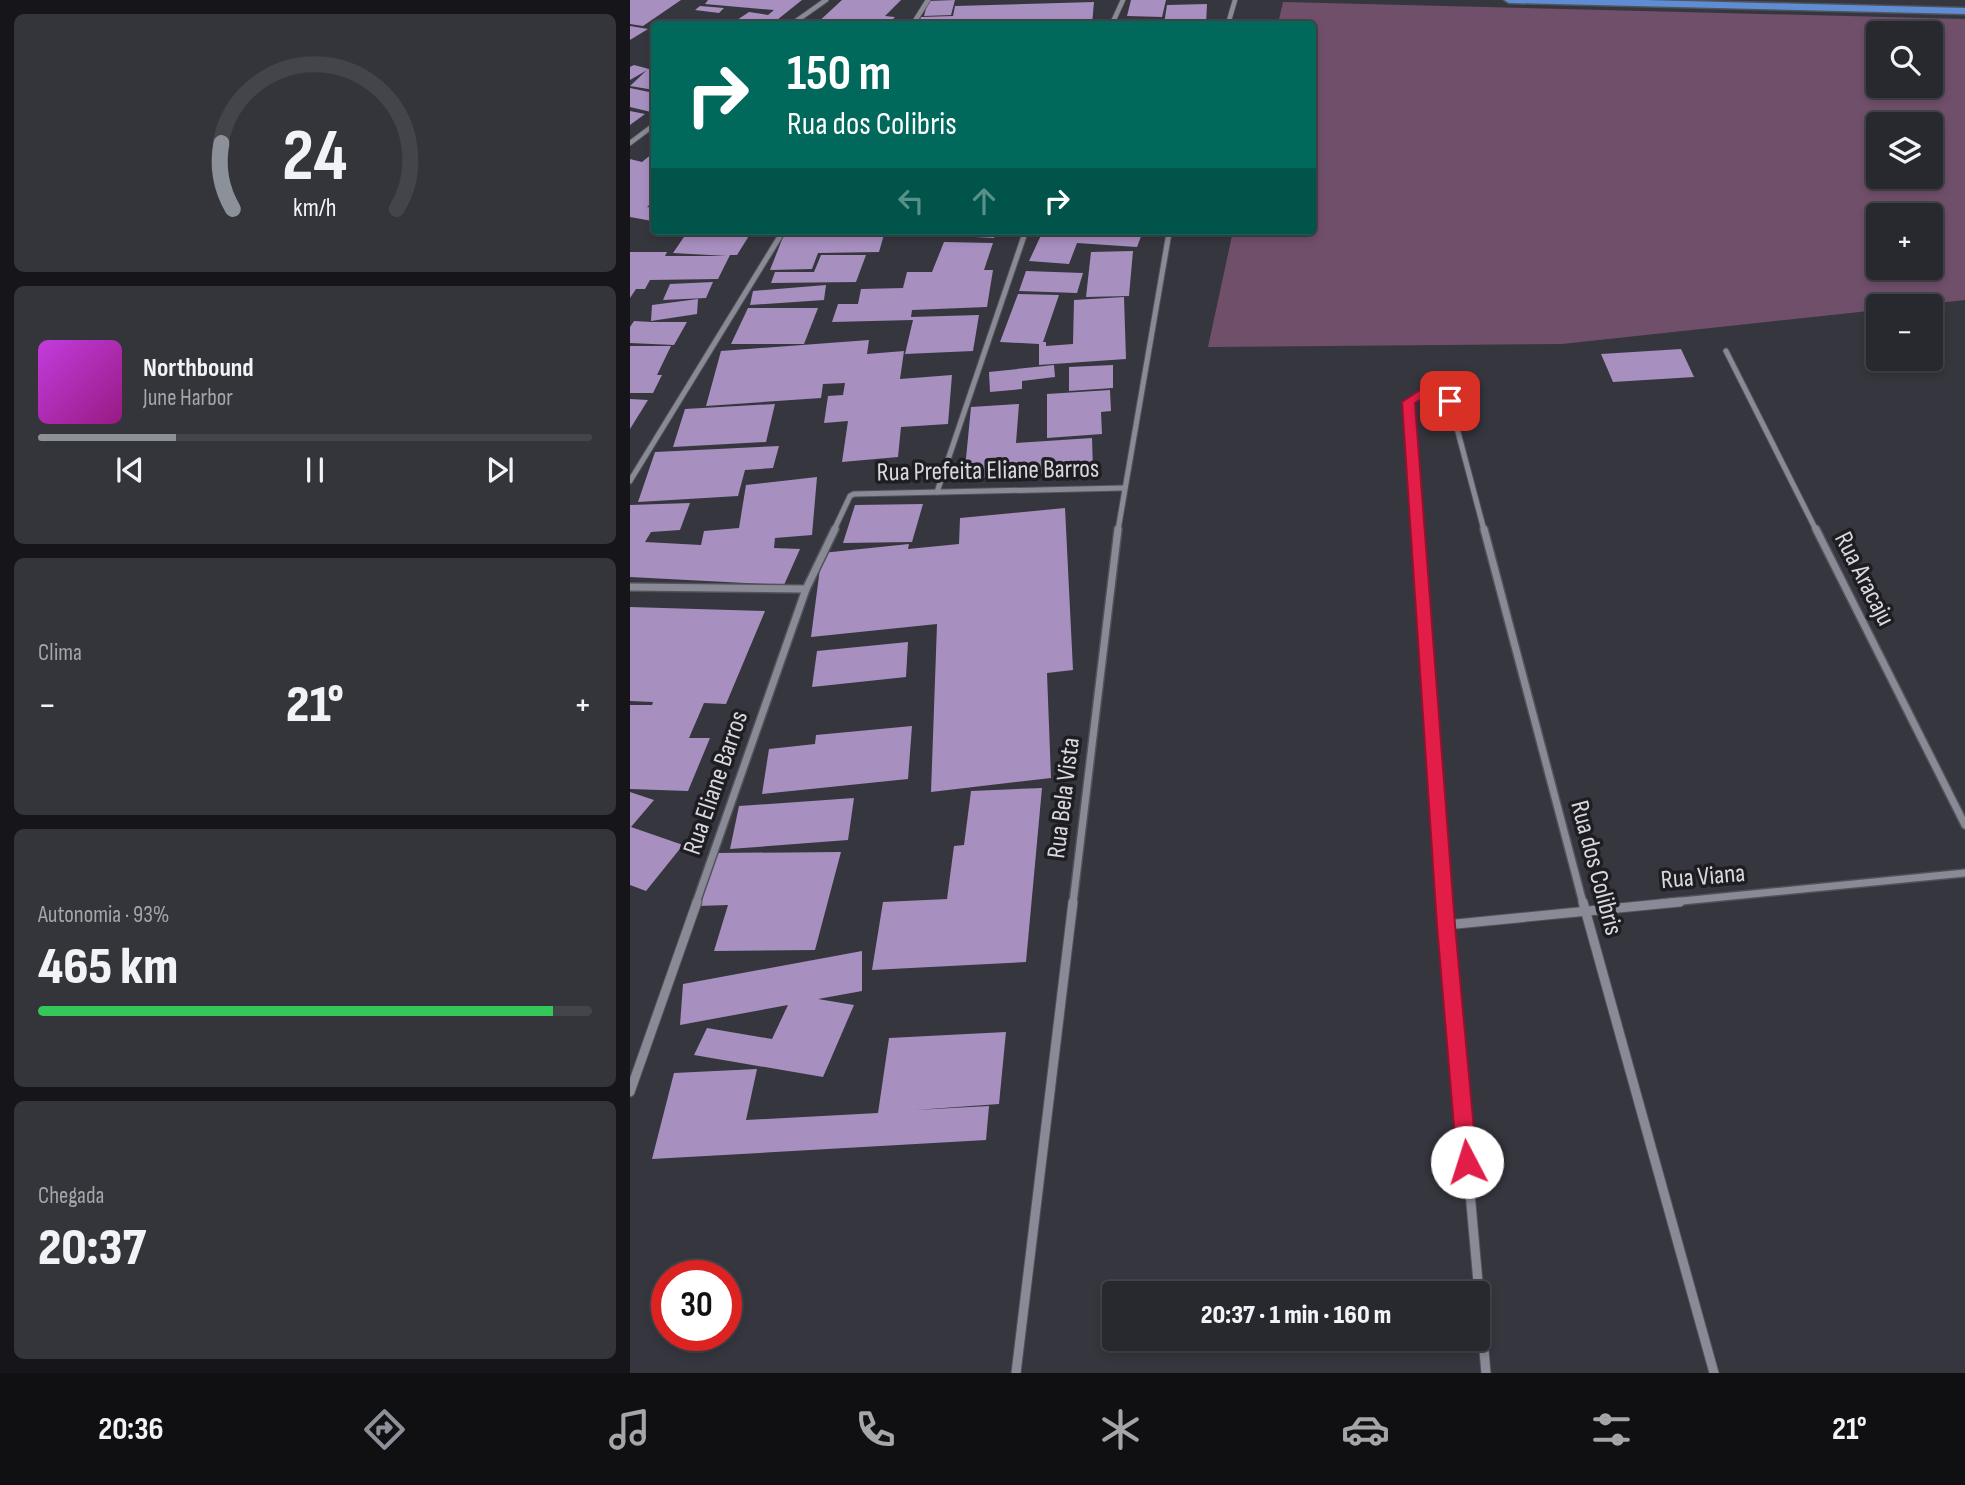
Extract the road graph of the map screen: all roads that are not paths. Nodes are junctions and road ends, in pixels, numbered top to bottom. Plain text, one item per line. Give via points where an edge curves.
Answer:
1 (826, 0) edge
2 (928, 0) edge
3 (1123, 0) edge
4 (1235, 0) edge
5 (1509, 0) edge
6 (1965, 11) edge
7 (796, 21) edge
8 (915, 21) edge
9 (1113, 21) edge
10 (1229, 21) edge
11 (651, 127) edge
12 (630, 143) edge
13 (781, 235) edge
14 (1025, 235) edge
15 (1168, 235) edge
16 (1726, 351) dead end
17 (630, 481) edge
18 (1123, 488) junction
19 (937, 492) junction
20 (853, 494) joint
21 (630, 587) edge
22 (806, 589) junction
23 (1965, 825) edge
24 (1965, 873) edge
25 (1585, 909) junction
26 (1446, 925) junction
27 (630, 1092) edge
28 (1478, 1281) edge
29 (1484, 1351) edge
30 (1016, 1373) edge
31 (1486, 1373) edge
32 (1714, 1373) edge

1 - 7 street
2 - 8 street
3 - 9 street
4 - 10 street
5 - 6 highway
11 - 12 street
13 - 17 street
14 - 19 street
15 - 18 street, Rua Bela Vista
16 - 23 street, Rua Aracaju
18 - 19 street, Rua Prefeita Eliane Barros
18 - 30 street, Rua Bela Vista
19 - 20 street, Rua Prefeita Eliane Barros
20 - 22 street, Rua Eliane Barros
21 - 22 street
22 - 27 street, Rua Eliane Barros
24 - 25 street, Rua Viana
25 - 26 street, Rua Viana
25 - 26 street, Rua dos Colibris via 1450,401 1423,393 1408,402
25 - 32 street, Rua dos Colibris
26 - 28 street
29 - 31 street

